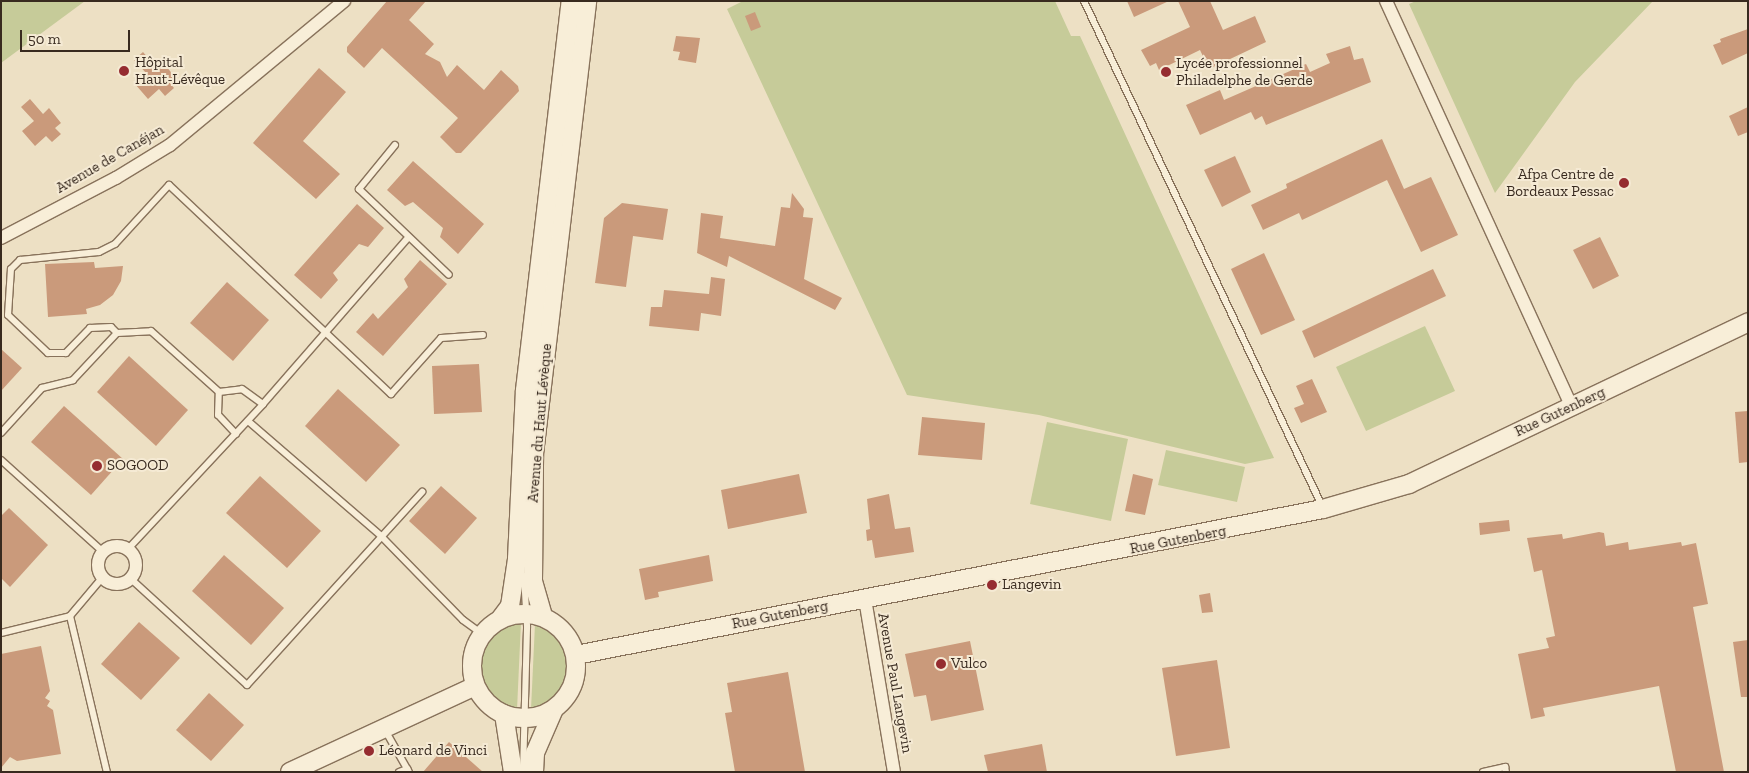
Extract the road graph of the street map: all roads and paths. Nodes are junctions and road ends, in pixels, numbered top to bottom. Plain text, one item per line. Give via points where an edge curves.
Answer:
1 (344, 1) edge
2 (571, 1) edge
3 (579, 1) edge
4 (588, 1) edge
5 (1084, 1) edge
6 (1386, 1) edge
7 (395, 145) dead end
8 (1, 238) edge
9 (408, 238) junction
10 (558, 244) junction
11 (449, 275) dead end
12 (538, 281) junction
13 (1, 310) edge
14 (8, 315) junction
15 (1748, 322) edge
16 (118, 333) junction
17 (325, 334) junction
18 (483, 335) dead end
19 (219, 392) junction
20 (263, 404) junction
21 (1572, 407) junction
22 (248, 421) junction
23 (1, 433) edge
24 (236, 434) junction
25 (1, 460) edge
26 (422, 492) dead end
27 (1323, 509) junction
28 (381, 536) junction
29 (128, 549) junction
30 (102, 552) junction
31 (102, 578) junction
32 (131, 579) junction
33 (865, 599) junction
34 (533, 614) junction
35 (70, 616) junction
36 (501, 618) junction
37 (1, 633) edge
38 (482, 634) junction
39 (576, 655) junction
40 (475, 686) junction
41 (554, 709) junction
42 (504, 714) junction
43 (523, 719) junction
44 (385, 728) junction
45 (408, 770) edge
46 (107, 772) edge
47 (290, 772) edge
48 (399, 772) edge
49 (513, 772) edge
50 (524, 772) edge
51 (534, 772) edge
52 (894, 772) edge
53 (1483, 772) edge
54 (1506, 772) edge

1 - 8 street, Avenue de Canéjan via 170,145 116,178
2 - 12 main road, Avenue du Haut Lévèque
3 - 10 lane, Avenue du Haut Lévèque via 553,220
4 - 10 main road, Avenue du Haut Lévèque
5 - 27 lane
6 - 21 street
7 - 9 lane via 359,188
9 - 11 lane
9 - 17 lane
10 - 34 main road, Avenue du Haut Lévèque via 534,454
12 - 34 lane, Avenue du Haut Lévèque via 541,317 527,438
12 - 36 main road, Avenue du Haut Lévèque via 520,445 516,559 510,606
13 - 14 lane
14 - 16 lane via 48,352 66,353 90,328 111,327
14 - 17 lane via 11,269 20,260 99,252 115,244 170,185
15 - 21 main road, Rue Gutenberg
16 - 19 lane via 151,331
16 - 23 lane via 74,380 42,388
17 - 18 lane via 391,394 441,338
17 - 20 lane
19 - 20 lane via 242,390
19 - 24 lane via 218,415
20 - 22 lane
21 - 27 main road, Rue Gutenberg via 1409,484
22 - 24 lane
22 - 28 lane
24 - 29 lane
25 - 30 lane
26 - 28 lane
27 - 33 main road, Rue Gutenberg
28 - 32 lane via 247,684
28 - 38 lane via 463,620
29 - 30 street via 116,545
29 - 32 street via 135,557 136,566
30 - 31 street via 97,566
31 - 32 street via 118,584
31 - 35 lane
33 - 39 main road, Rue Gutenberg
33 - 52 street, Avenue Paul Langevin
34 - 36 main road
34 - 39 main road via 558,625 570,638
34 - 43 lane, Avenue du Haut Lévèque
35 - 37 lane
35 - 46 lane
36 - 38 main road
38 - 40 main road via 473,659
39 - 41 main road via 573,686
40 - 42 main road via 487,703
40 - 44 main road
41 - 43 main road
41 - 51 main road via 535,753
42 - 43 main road
42 - 49 main road
43 - 50 lane, Avenue du Haut Lévèque
44 - 45 lane
44 - 47 main road
45 - 48 lane
53 - 54 lane via 1505,767

